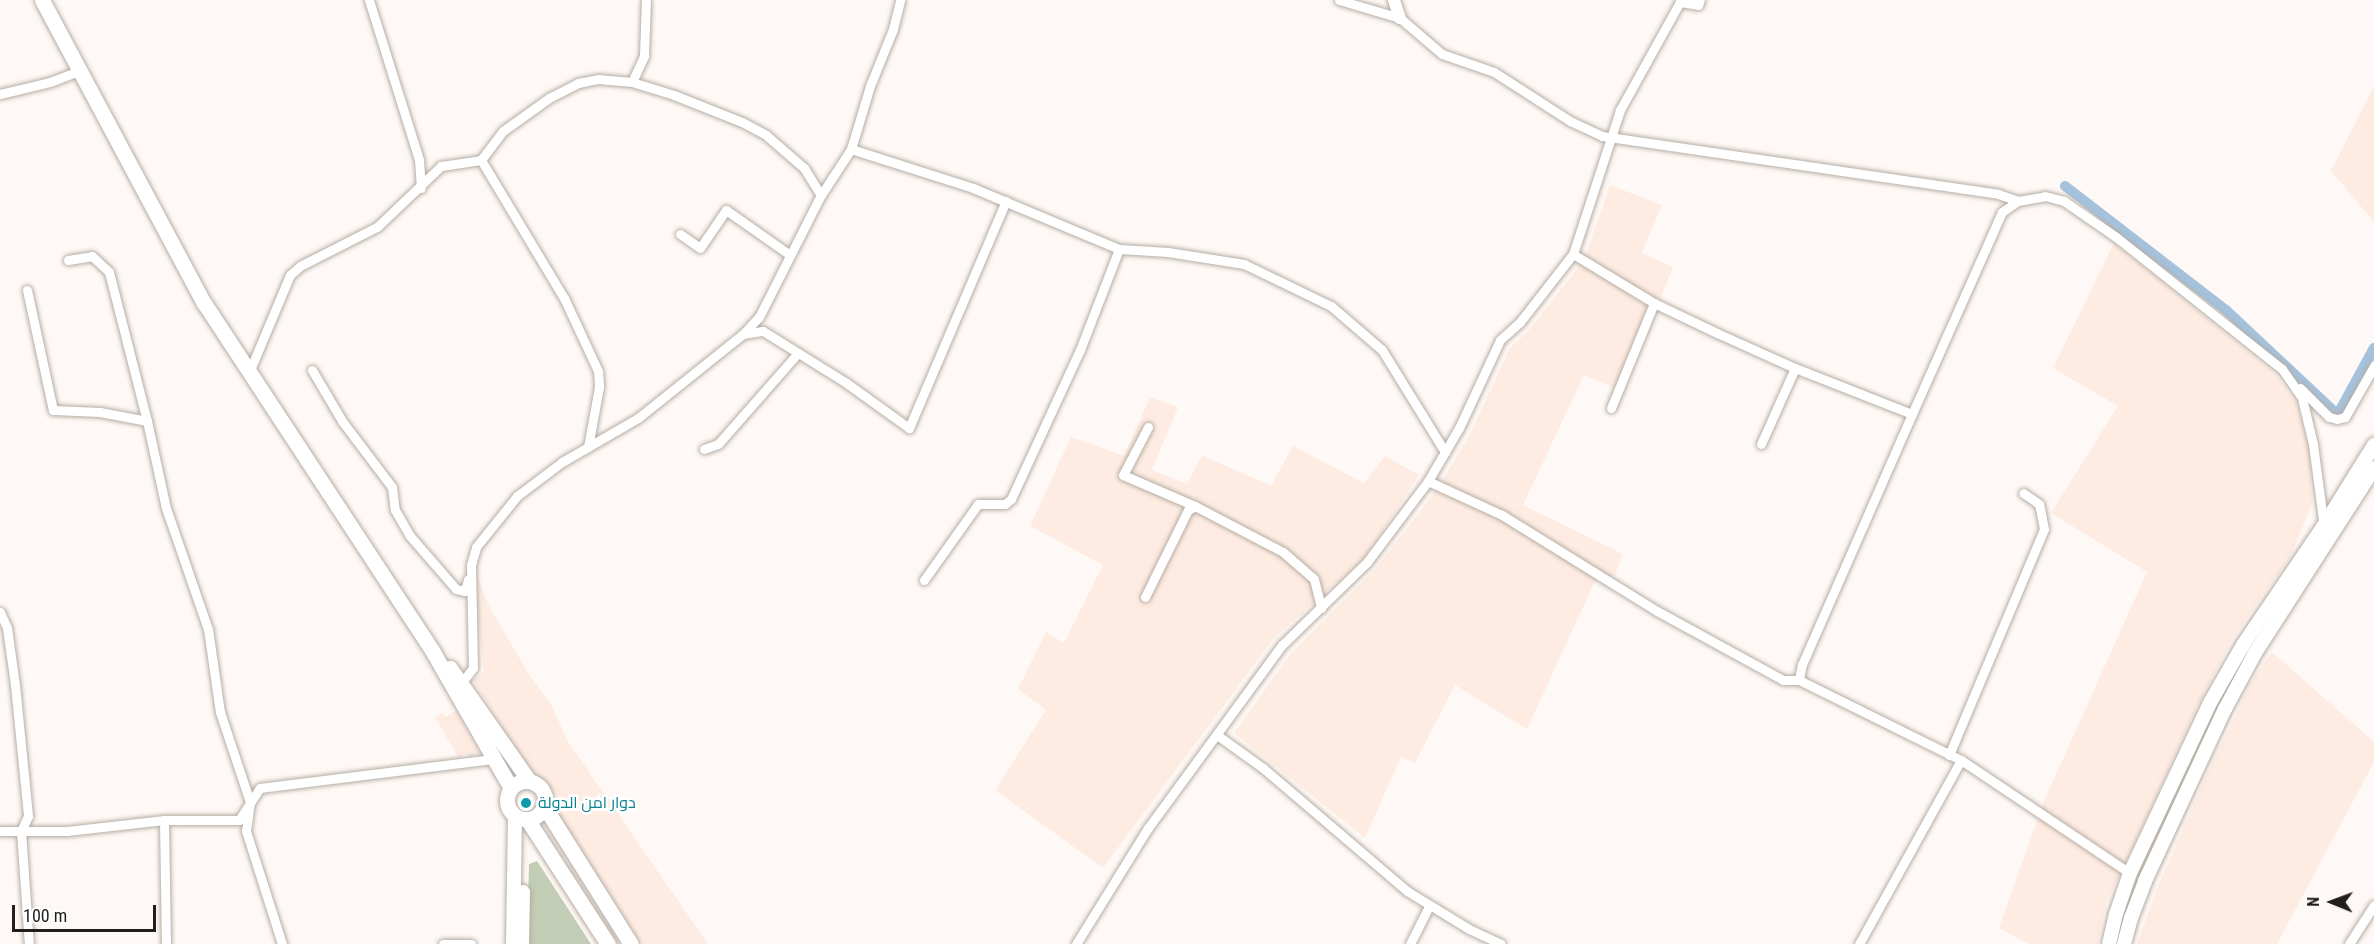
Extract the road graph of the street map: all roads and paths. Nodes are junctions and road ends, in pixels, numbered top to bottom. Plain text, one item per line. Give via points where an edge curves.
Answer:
1 (42, 0) edge
2 (369, 0) edge
3 (646, 0) edge
4 (900, 0) edge
5 (1340, 0) edge
6 (1394, 0) edge
7 (1700, 0) edge
8 (1681, 1) edge
9 (1400, 18) junction
10 (79, 70) junction
11 (632, 82) junction
12 (0, 94) edge
13 (1611, 137) junction
14 (851, 149) junction
15 (481, 160) junction
16 (421, 188) junction
17 (821, 195) junction
18 (1006, 201) junction
19 (2018, 201) junction
20 (680, 234) dead end
21 (1119, 249) junction
22 (1573, 254) junction
23 (790, 255) junction
24 (68, 260) dead end
25 (27, 290) dead end
26 (1654, 303) junction
27 (743, 334) junction
28 (798, 353) junction
29 (2374, 366) edge
30 (1795, 368) junction
31 (2282, 369) junction
32 (250, 370) junction
33 (312, 370) dead end
34 (1611, 408) dead end
35 (1911, 414) junction
36 (147, 421) junction
37 (1148, 427) dead end
38 (1761, 444) dead end
39 (2374, 445) edge
40 (588, 447) junction
41 (704, 449) dead end
42 (1445, 452) junction
43 (2374, 468) edge
44 (1428, 481) junction
45 (2023, 493) dead end
46 (1195, 506) junction
47 (2328, 532) junction
48 (471, 565) junction
49 (924, 580) dead end
50 (1145, 597) dead end
51 (1321, 608) junction
52 (0, 612) edge
53 (433, 652) junction
54 (1799, 680) junction
55 (462, 682) junction
56 (1217, 735) junction
57 (1949, 755) junction
58 (494, 759) junction
59 (1961, 760) junction
60 (529, 781) junction
61 (511, 788) junction
62 (250, 802) junction
63 (544, 806) junction
64 (522, 818) junction
65 (164, 820) junction
66 (0, 831) edge
67 (21, 831) junction
68 (2130, 873) junction
69 (2374, 904) edge
70 (1430, 906) junction
71 (29, 944) edge
72 (166, 944) edge
73 (282, 944) edge
74 (443, 944) edge
75 (453, 944) edge
76 (471, 944) edge
77 (513, 944) edge
78 (522, 944) edge
79 (608, 944) edge
80 (631, 944) edge
81 (1076, 944) edge
82 (1410, 944) edge
83 (1501, 944) edge
84 (1859, 944) edge
85 (2109, 944) edge
86 (2124, 944) edge
87 (2349, 944) edge

1 - 10 main road
2 - 16 street via 419,160
3 - 11 street via 645,56
4 - 14 street
5 - 9 street
6 - 9 street
7 - 8 street via 1698,5
8 - 13 street via 1620,110
9 - 13 street via 1442,54 1494,72 1569,121
10 - 12 street via 50,82
10 - 32 main road via 204,303
11 - 15 street via 598,79 578,83 503,131
11 - 17 street via 674,95 766,135 804,168
13 - 19 street via 1998,194
13 - 22 street
14 - 17 street
14 - 18 street
15 - 16 street via 441,166
15 - 40 street via 564,298 598,371 599,387
16 - 32 street via 377,227 300,266 291,275
17 - 23 street
18 - 21 street
18 - 28 street via 909,428
19 - 31 street via 2045,196 2064,201 2116,237
19 - 35 street via 2002,212
20 - 23 street via 699,248 726,210
21 - 42 street via 1244,264 1331,306 1382,350
21 - 49 street via 1080,350 1011,499 1005,504 978,504
22 - 26 street
22 - 42 street via 1520,322 1500,340
23 - 27 street via 759,317
24 - 36 street via 93,256 109,272
25 - 36 street via 52,410 100,412
26 - 30 street
26 - 34 street
27 - 28 street via 764,331
27 - 40 street via 638,418
28 - 41 street via 717,444
29 - 31 street via 2350,412 2337,419 2329,417
30 - 35 street
30 - 38 street
31 - 47 street via 2302,398
32 - 53 main road
33 - 48 street via 342,421 392,487 395,510 410,536 456,589 465,591
35 - 54 street via 1802,664
36 - 62 street via 166,508 208,629 220,712
37 - 46 street via 1123,475
39 - 47 main road
40 - 48 street via 518,496 476,547
42 - 44 street
43 - 47 main road
44 - 51 street via 1367,562
44 - 54 street via 1503,515 1657,611 1783,680
45 - 57 street via 2038,504 2044,528
46 - 50 street via 1188,510
46 - 51 street via 1283,552 1314,579
47 - 68 main road via 2243,645 2211,701
47 - 86 main road via 2225,709 2145,881
48 - 55 street via 473,668
51 - 56 street via 1282,645
52 - 67 street via 7,628 28,816
53 - 55 main road
53 - 58 main road
54 - 57 street
55 - 60 main road
56 - 70 street via 1263,768 1407,891
56 - 81 street via 1148,828
57 - 59 street
58 - 61 main road
58 - 62 street via 260,788
59 - 68 street
59 - 84 street
60 - 61 main road
60 - 63 main road via 542,790
61 - 64 main road via 507,803
62 - 65 street via 239,820
62 - 73 street via 246,831
63 - 64 main road via 539,814
63 - 80 main road
64 - 77 main road
64 - 78 main road
64 - 79 main road
65 - 67 street via 100,829
65 - 72 street
66 - 67 street
67 - 71 street
68 - 85 main road
69 - 87 street
70 - 82 street
70 - 83 street
74 - 75 street
75 - 76 street

